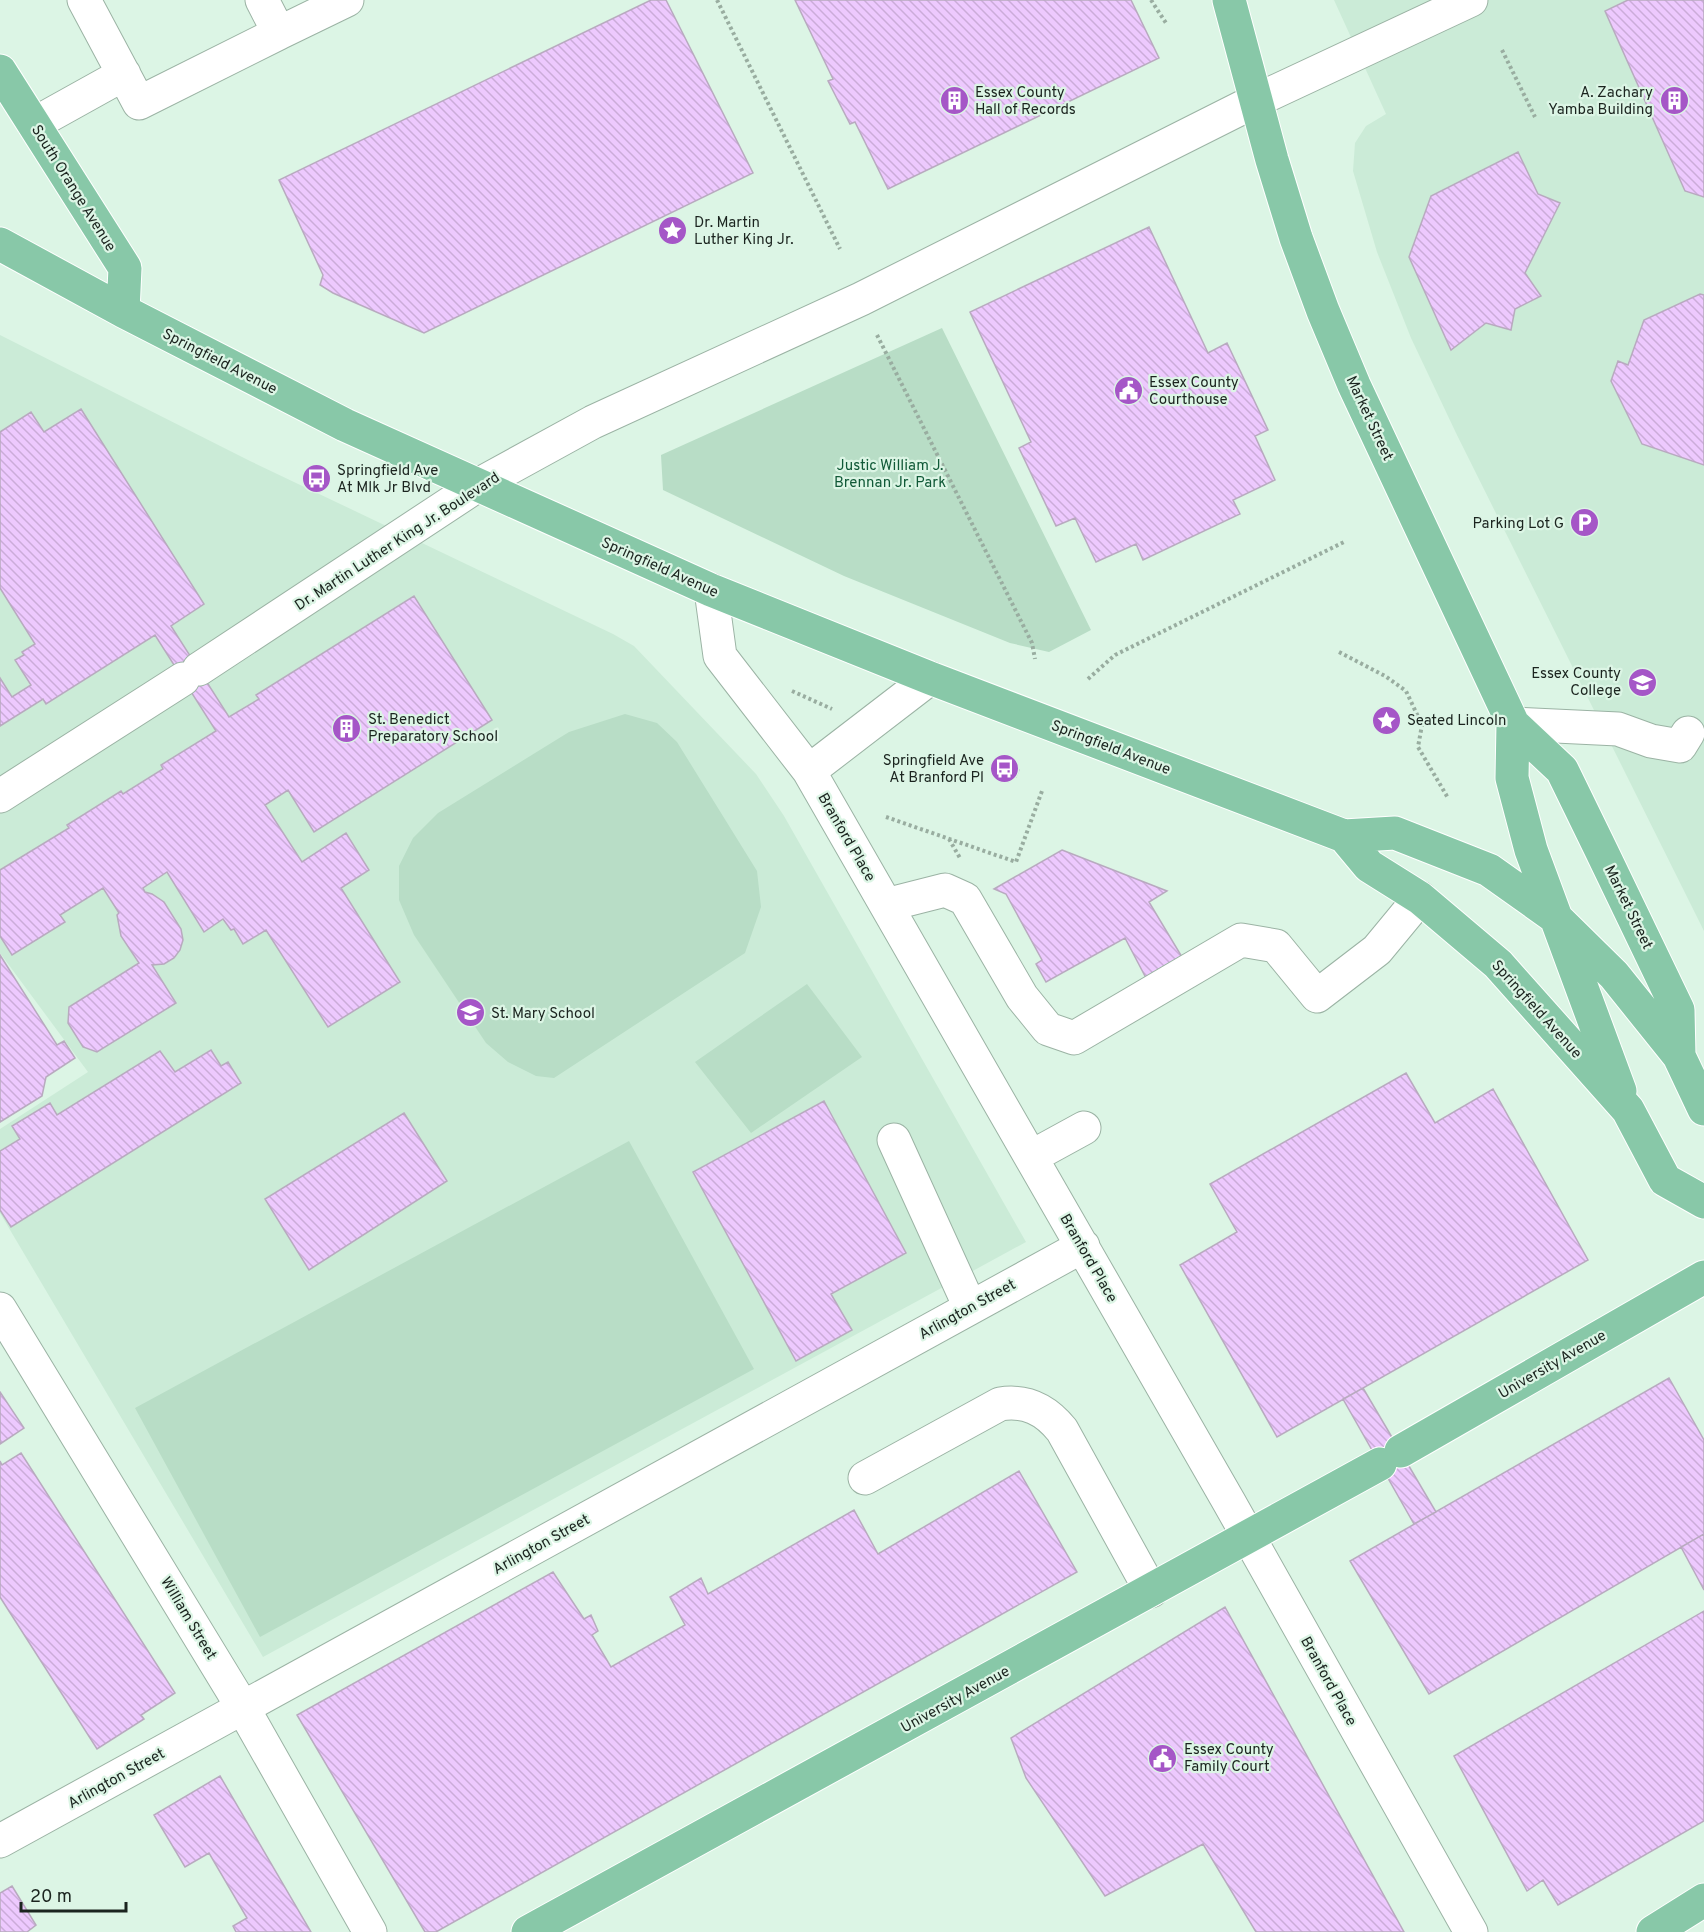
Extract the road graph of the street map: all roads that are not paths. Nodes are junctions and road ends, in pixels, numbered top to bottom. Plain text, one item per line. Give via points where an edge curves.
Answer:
1 (262, 0) edge
2 (347, 0) edge
3 (1229, 0) edge
4 (1471, 0) edge
5 (92, 2) edge
6 (279, 33) junction
7 (0, 71) edge
8 (123, 74) junction
9 (1255, 101) junction
10 (34, 124) junction
11 (0, 244) edge
12 (123, 311) junction
13 (478, 485) junction
14 (711, 590) junction
15 (930, 678) junction
16 (1513, 724) junction
17 (1688, 733) dead end
18 (809, 771) junction
19 (0, 796) edge
20 (1344, 836) junction
21 (1420, 898) junction
22 (886, 905) junction
23 (1555, 917) junction
24 (1679, 1056) junction
25 (1704, 1109) edge
26 (1628, 1110) junction
27 (1084, 1128) dead end
28 (894, 1140) dead end
29 (1031, 1157) junction
30 (1704, 1202) edge
31 (1083, 1246) junction
32 (1704, 1277) edge
33 (970, 1307) junction
34 (0, 1309) edge
35 (865, 1478) dead end
36 (1248, 1536) junction
37 (1151, 1591) junction
38 (243, 1708) junction
39 (0, 1840) edge
40 (1704, 1900) edge
41 (370, 1932) edge
42 (528, 1932) edge
43 (1471, 1932) edge
44 (1653, 1932) edge

1 - 6 street
2 - 6 street
3 - 9 main road, Market Street
4 - 9 street
5 - 8 street
6 - 8 street via 139,104
7 - 10 main road, South Orange Avenue
8 - 10 street
9 - 13 street, Dr. Martin Luther King Jr. Boulevard via 861,299 593,422
9 - 16 main road, Market Street via 1296,238 1332,332
10 - 12 main road, South Orange Avenue via 125,268
11 - 12 main road, Springfield Avenue
12 - 13 main road, Springfield Avenue via 345,425
13 - 14 main road, Springfield Avenue
13 - 19 street, Dr. Martin Luther King Jr. Boulevard
14 - 15 main road, Springfield Avenue
14 - 18 street, Branford Place via 720,656
15 - 18 street
15 - 20 main road, Springfield Avenue
16 - 17 street via 1618,729 1680,746
16 - 23 main road, Market Street via 1512,778 1531,850
16 - 24 main road, Market Street via 1562,770 1678,1010
18 - 22 street, Branford Place
20 - 21 main road, Springfield Avenue via 1369,866
20 - 23 main road, Springfield Avenue via 1395,833 1489,870
21 - 22 street via 1377,951 1317,996 1276,946 1241,940 1074,1038 1048,1029 1022,997 965,899 945,890
21 - 26 main road, Springfield Avenue via 1498,964
22 - 29 street, Branford Place
23 - 24 main road, Springfield Avenue via 1614,975
23 - 26 main road, Market Street
24 - 25 main road, Market Street
26 - 30 main road, Springfield Avenue via 1665,1180
27 - 29 street
28 - 33 street
29 - 31 street, Branford Place
31 - 33 street, Arlington Street
31 - 36 street, Branford Place
32 - 36 main road, University Avenue
33 - 38 street, Arlington Street
34 - 38 street, William Street
35 - 37 street via 1000,1404 1013,1402 1040,1409 1062,1430
36 - 37 main road, University Avenue
36 - 43 street, Branford Place
37 - 42 main road, University Avenue
38 - 39 street, Arlington Street
38 - 41 street, William Street
40 - 44 main road

